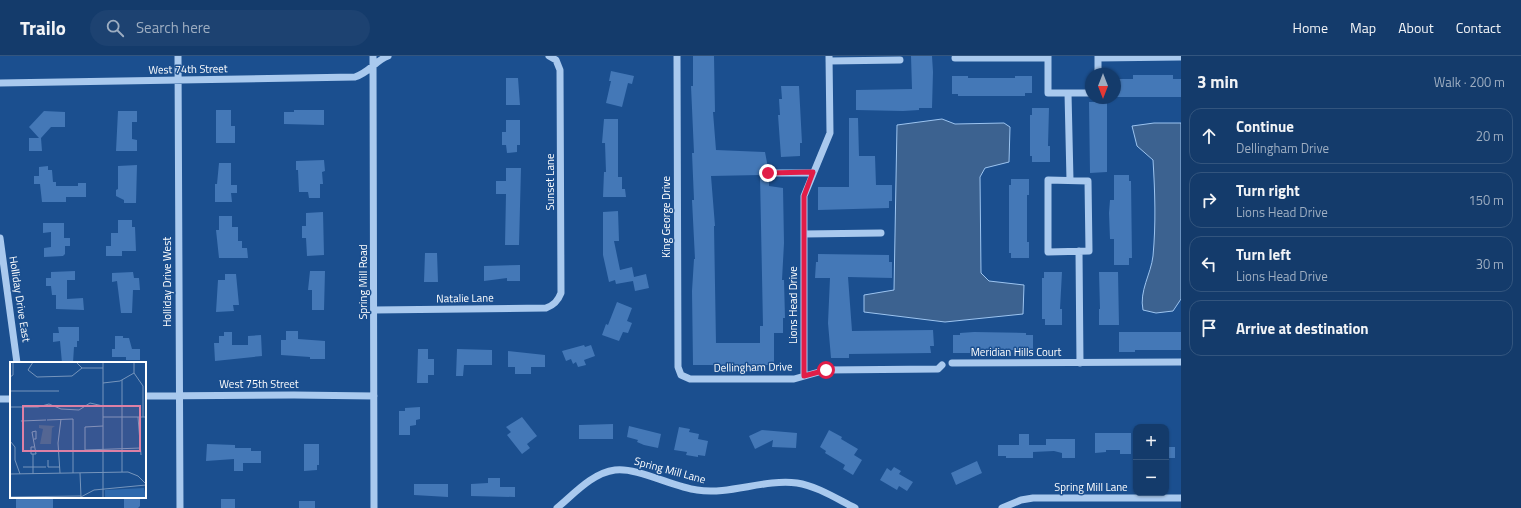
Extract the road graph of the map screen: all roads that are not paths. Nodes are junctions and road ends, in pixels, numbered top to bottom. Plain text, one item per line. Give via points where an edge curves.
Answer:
1 (178, 56) edge
2 (373, 56) edge
3 (388, 56) edge
4 (549, 56) edge
5 (676, 56) edge
6 (1048, 57) edge
7 (1098, 57) edge
8 (829, 58) edge
9 (955, 58) dead end
10 (1181, 58) edge
11 (900, 60) dead end
12 (373, 67) junction
13 (1098, 68) edge
14 (178, 80) junction
15 (0, 83) edge
16 (1068, 93) junction
17 (1085, 93) edge
18 (813, 172) junction
19 (768, 173) dead end
20 (1070, 180) junction
21 (881, 233) dead end
22 (804, 234) junction
23 (0, 238) edge
24 (1079, 251) junction
25 (555, 303) joint
26 (374, 310) junction
27 (17, 362) edge
28 (1181, 362) edge
29 (952, 363) dead end
30 (1080, 363) junction
31 (942, 365) dead end
32 (682, 376) joint
33 (804, 376) junction
34 (146, 396) edge
35 (179, 396) junction
36 (374, 396) junction
37 (1181, 498) edge
38 (180, 508) edge
39 (374, 508) edge
40 (558, 508) edge
41 (855, 508) edge
42 (1002, 508) edge

1 - 14 street, Holliday Drive West
2 - 12 street, Spring Mill Road
3 - 12 street, West 74th Street via 381,58
4 - 25 street, Sunset Lane via 556,60 560,70 561,293
5 - 32 street, King George Drive via 678,367
6 - 9 street
6 - 16 street via 1048,94
7 - 10 street
7 - 13 street
8 - 11 street, Lions Head Drive
8 - 18 street, Lions Head Drive via 830,133
12 - 14 street, West 74th Street via 365,74 355,77
12 - 26 street, Spring Mill Road
14 - 15 street, West 74th Street
14 - 35 street, Holliday Drive West
16 - 17 street
16 - 20 street
18 - 19 street
18 - 22 street, Lions Head Drive via 804,196
20 - 24 street via 1088,181 1089,251
20 - 24 street via 1048,180 1048,252
21 - 22 street
22 - 33 street, Lions Head Drive
23 - 27 street, Holliday Drive East
24 - 30 street
25 - 26 street, Natalie Lane via 546,308
26 - 36 street, Spring Mill Road
28 - 30 street, Meridian Hills Court
29 - 30 street, Meridian Hills Court
31 - 33 street, Dellingham Drive via 938,369 826,370
32 - 33 street, Dellingham Drive via 690,379 794,379
34 - 35 street, West 75th Street
35 - 36 street, West 75th Street
35 - 38 street, Holliday Drive West
36 - 39 street, Spring Mill Road
37 - 42 street, Spring Mill Lane via 1033,498
40 - 41 street, Spring Mill Lane via 595,477 615,470 628,470 688,489 708,492 795,483 815,489

